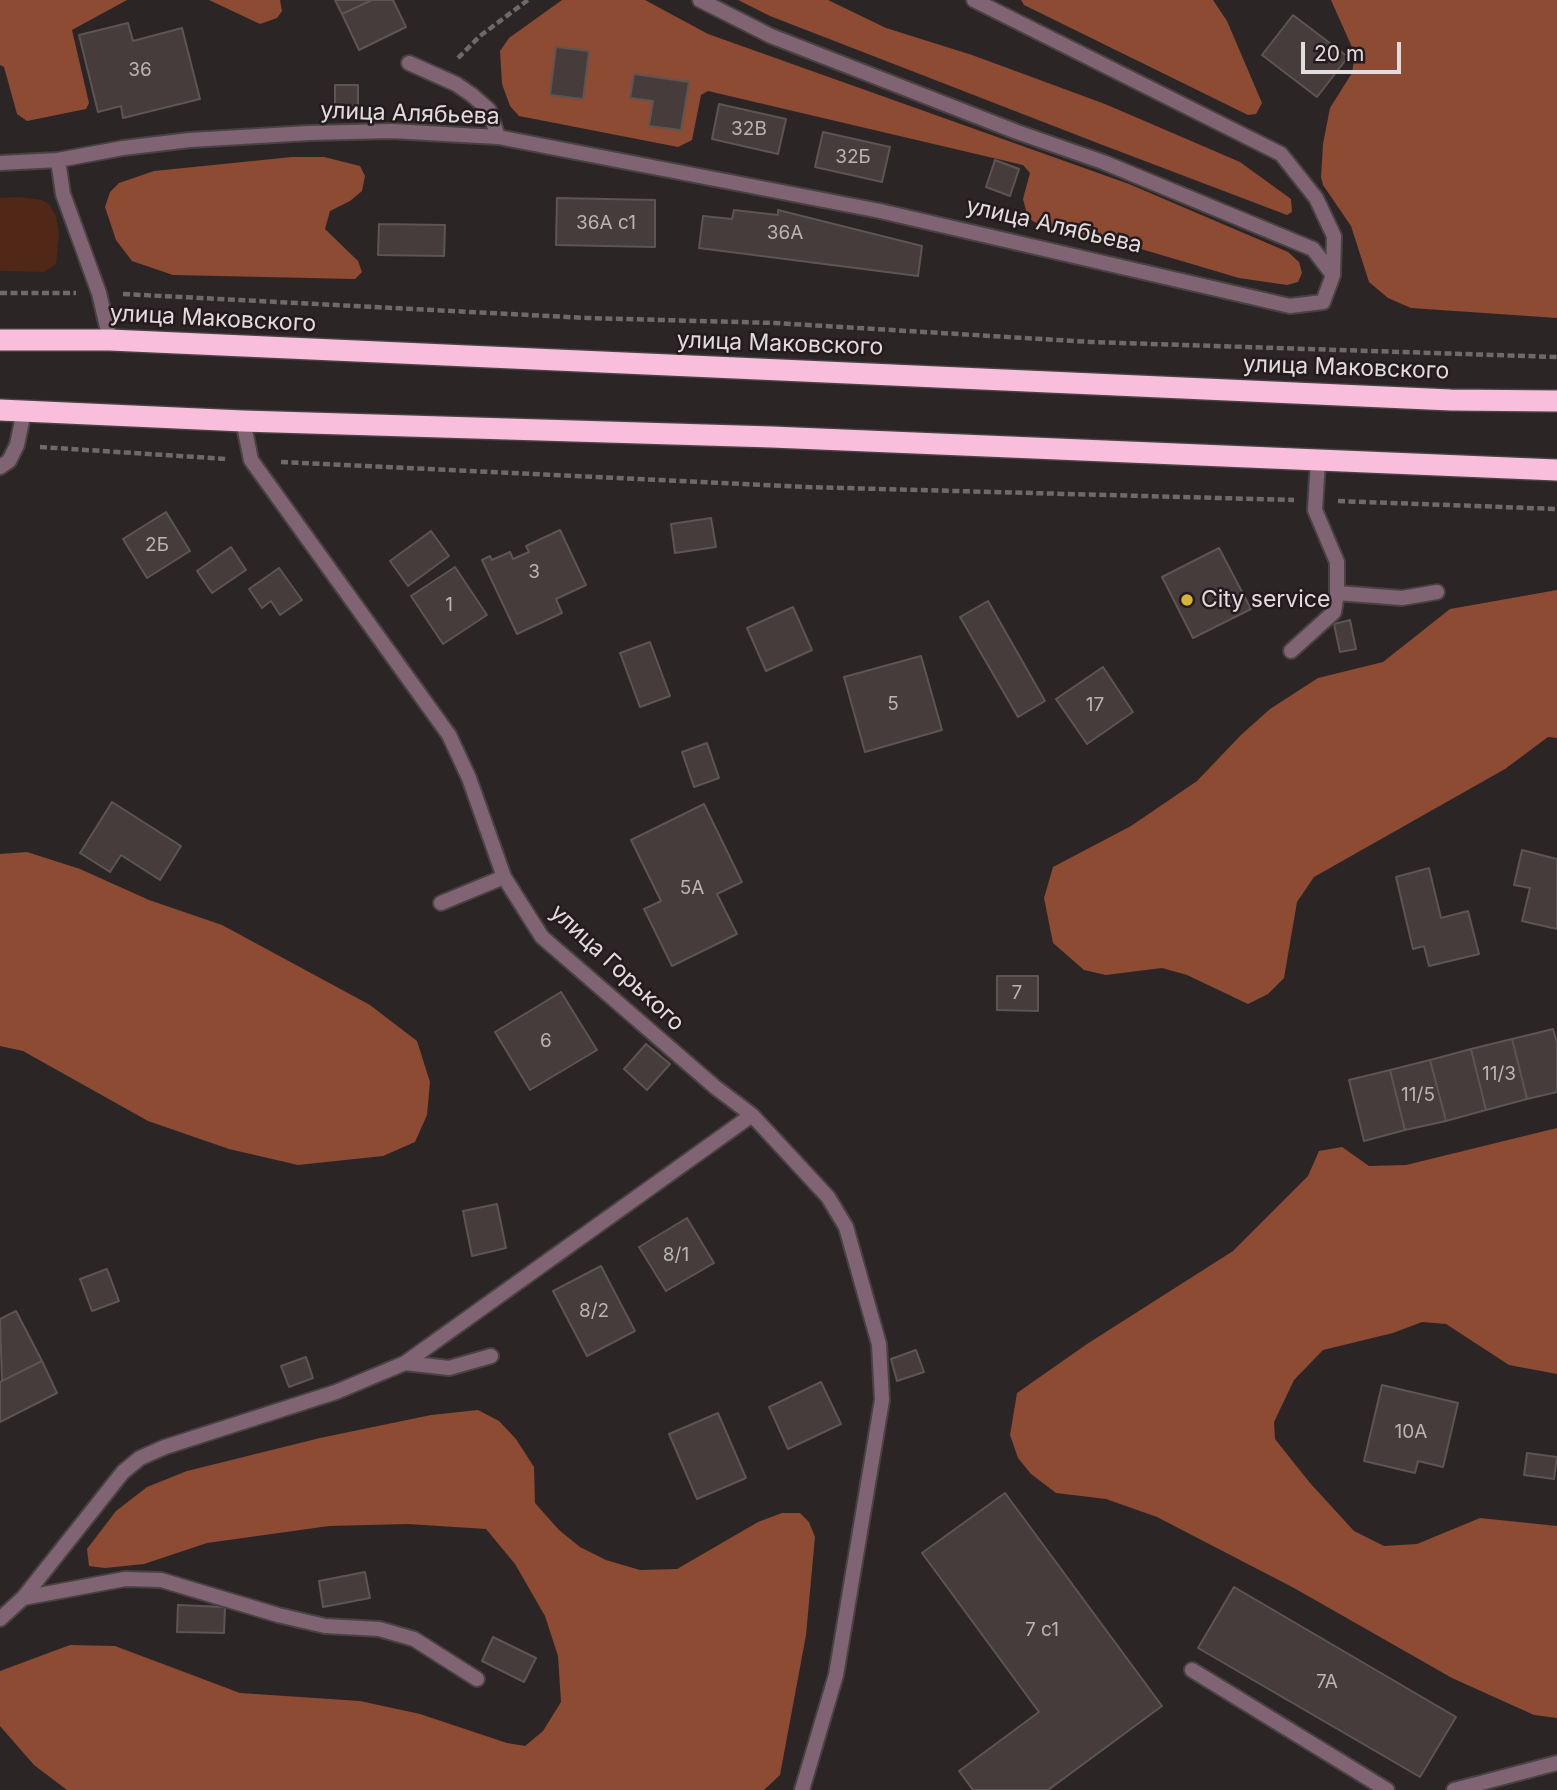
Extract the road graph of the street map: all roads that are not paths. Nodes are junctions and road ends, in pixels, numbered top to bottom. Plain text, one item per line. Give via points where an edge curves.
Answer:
1 (700, 0) edge
2 (974, 0) edge
3 (409, 63) dead end
4 (498, 137) junction
5 (58, 160) junction
6 (0, 163) edge
7 (1333, 275) junction
8 (0, 340) edge
9 (110, 340) junction
10 (1557, 401) edge
11 (0, 410) edge
12 (24, 411) junction
13 (243, 421) junction
14 (1318, 461) junction
15 (0, 467) edge
16 (1557, 470) edge
17 (1437, 592) dead end
18 (1337, 593) junction
19 (1292, 651) dead end
20 (504, 877) junction
21 (441, 903) dead end
22 (752, 1115) junction
23 (491, 1356) dead end
24 (405, 1363) junction
25 (23, 1598) junction
26 (0, 1619) edge
27 (1192, 1670) dead end
28 (477, 1679) dead end
29 (1557, 1763) edge
30 (802, 1790) edge
31 (1387, 1790) edge
32 (1454, 1790) edge

1 - 7 lane via 771,36 1103,162 1312,249
2 - 7 lane via 1280,154 1316,198 1334,236
3 - 4 lane via 456,84 489,110
4 - 5 lane, улица Алябьева via 391,131 309,133 190,140
4 - 7 lane, улица Алябьева via 880,211 1290,306 1323,302
5 - 6 lane, улица Алябьева
5 - 9 lane via 63,194 99,293
8 - 9 highway, улица Маковского
9 - 10 highway, улица Маковского
11 - 12 highway
12 - 13 highway
12 - 15 lane via 17,445
13 - 14 highway via 772,437
13 - 20 lane, улица Горького via 251,460 449,735
14 - 16 highway
14 - 18 lane via 1315,510 1337,562
17 - 18 lane via 1402,598
18 - 19 lane via 1334,612
20 - 21 lane
20 - 22 lane, улица Горького via 542,937
22 - 24 lane
22 - 30 lane, улица Горького via 828,1197 846,1227 879,1345 882,1401 874,1459 836,1675
23 - 24 lane via 449,1368
24 - 25 lane via 336,1392 140,1458 122,1472
25 - 26 lane
25 - 28 lane via 125,1579 161,1580 290,1618 325,1626 379,1629 414,1639
27 - 31 lane
29 - 32 lane

